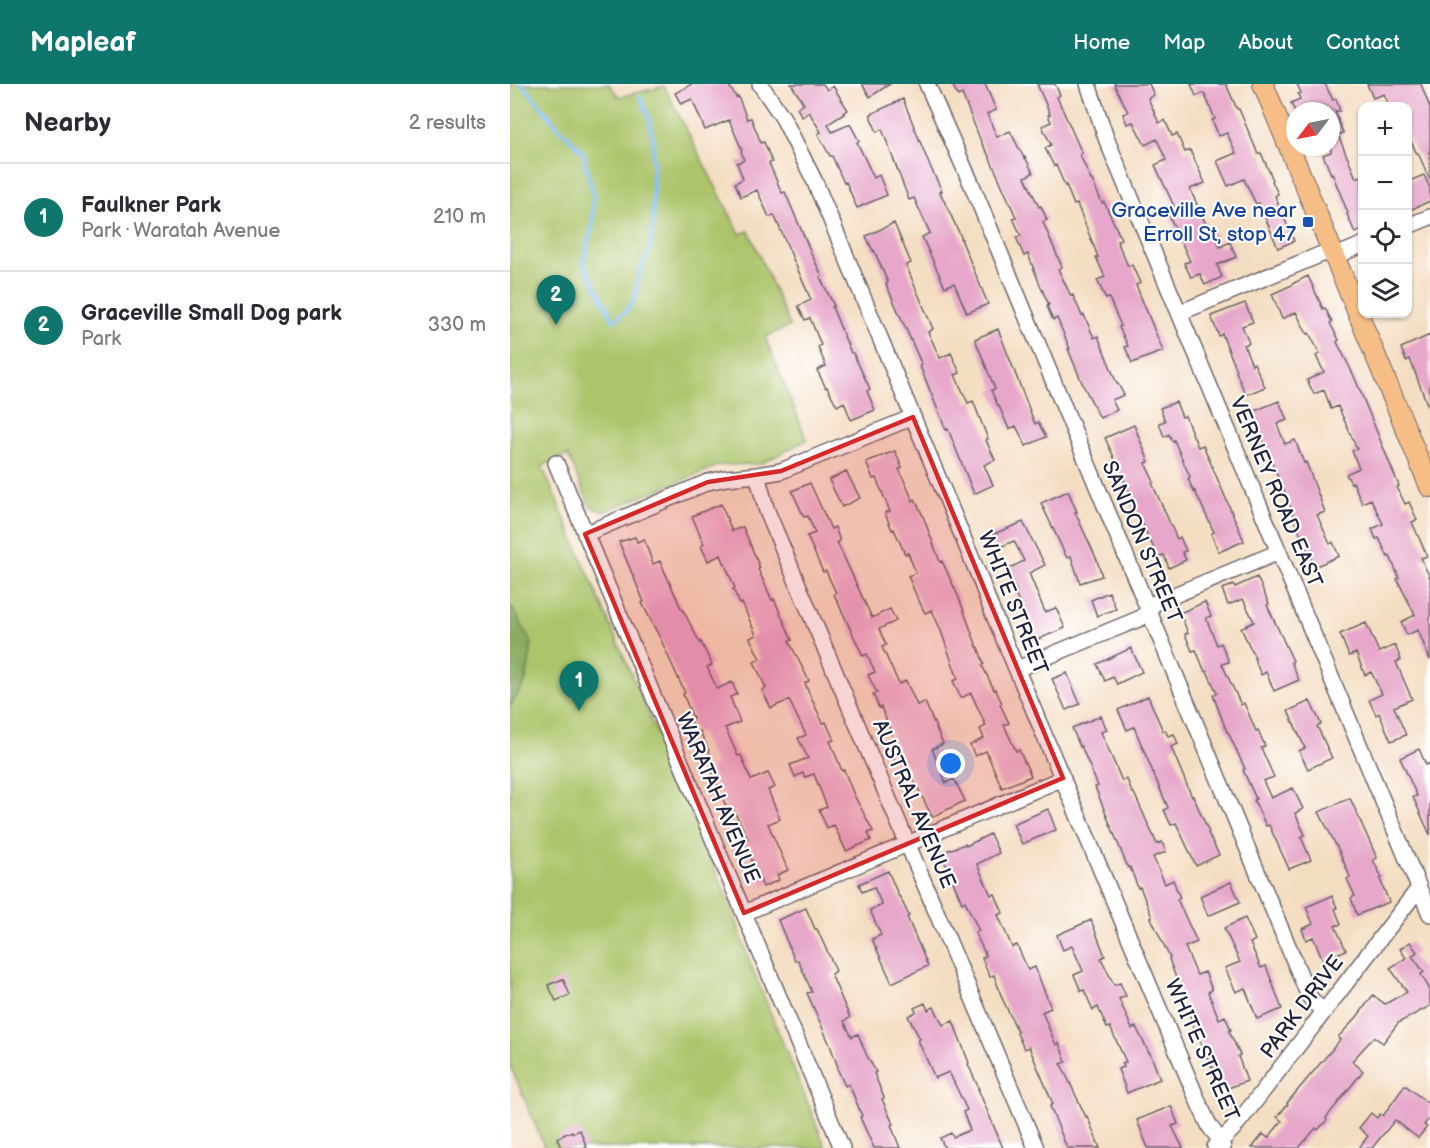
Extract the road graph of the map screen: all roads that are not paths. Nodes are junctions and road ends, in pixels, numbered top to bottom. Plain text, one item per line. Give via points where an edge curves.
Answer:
1 (760, 84) edge
2 (927, 84) edge
3 (1088, 84) edge
4 (1263, 84) edge
5 (1430, 216) edge
6 (1412, 224) edge
7 (1358, 247) edge
8 (1333, 254) junction
9 (1179, 313) junction
10 (913, 417) junction
11 (556, 463) dead end
12 (757, 475) junction
13 (1430, 487) edge
14 (585, 534) junction
15 (1279, 552) junction
16 (1148, 610) junction
17 (1017, 669) junction
18 (1063, 777) junction
19 (908, 843) junction
20 (1419, 888) junction
21 (744, 913) junction
22 (1430, 914) edge
23 (1325, 1011) junction
24 (1219, 1146) edge
25 (842, 1148) edge
26 (1036, 1148) edge

1 - 10 street, WHITE STREET via 783,118 814,180
2 - 16 street, SANDON STREET
3 - 9 street, VERNEY ROAD EAST via 1106,138
4 - 8 main road
5 - 6 street
7 - 8 street
8 - 9 street via 1322,254
8 - 13 main road
9 - 15 street, VERNEY ROAD EAST
10 - 12 street via 782,471
10 - 17 street, WHITE STREET
11 - 14 street, WARATAH AVENUE
12 - 14 street via 708,482
12 - 19 street, AUSTRAL AVENUE via 767,511
14 - 21 street, WARATAH AVENUE
15 - 16 street via 1155,603
15 - 20 street, VERNEY ROAD EAST
16 - 17 street via 1141,618
16 - 23 street, SANDON STREET via 1308,994
17 - 18 street, WHITE STREET
18 - 19 street
18 - 24 street, WHITE STREET
19 - 21 street
19 - 26 street, AUSTRAL AVENUE
20 - 22 street, VERNEY ROAD EAST
20 - 23 street, PARK DRIVE
21 - 25 street, WARATAH AVENUE
23 - 24 street, PARK DRIVE

